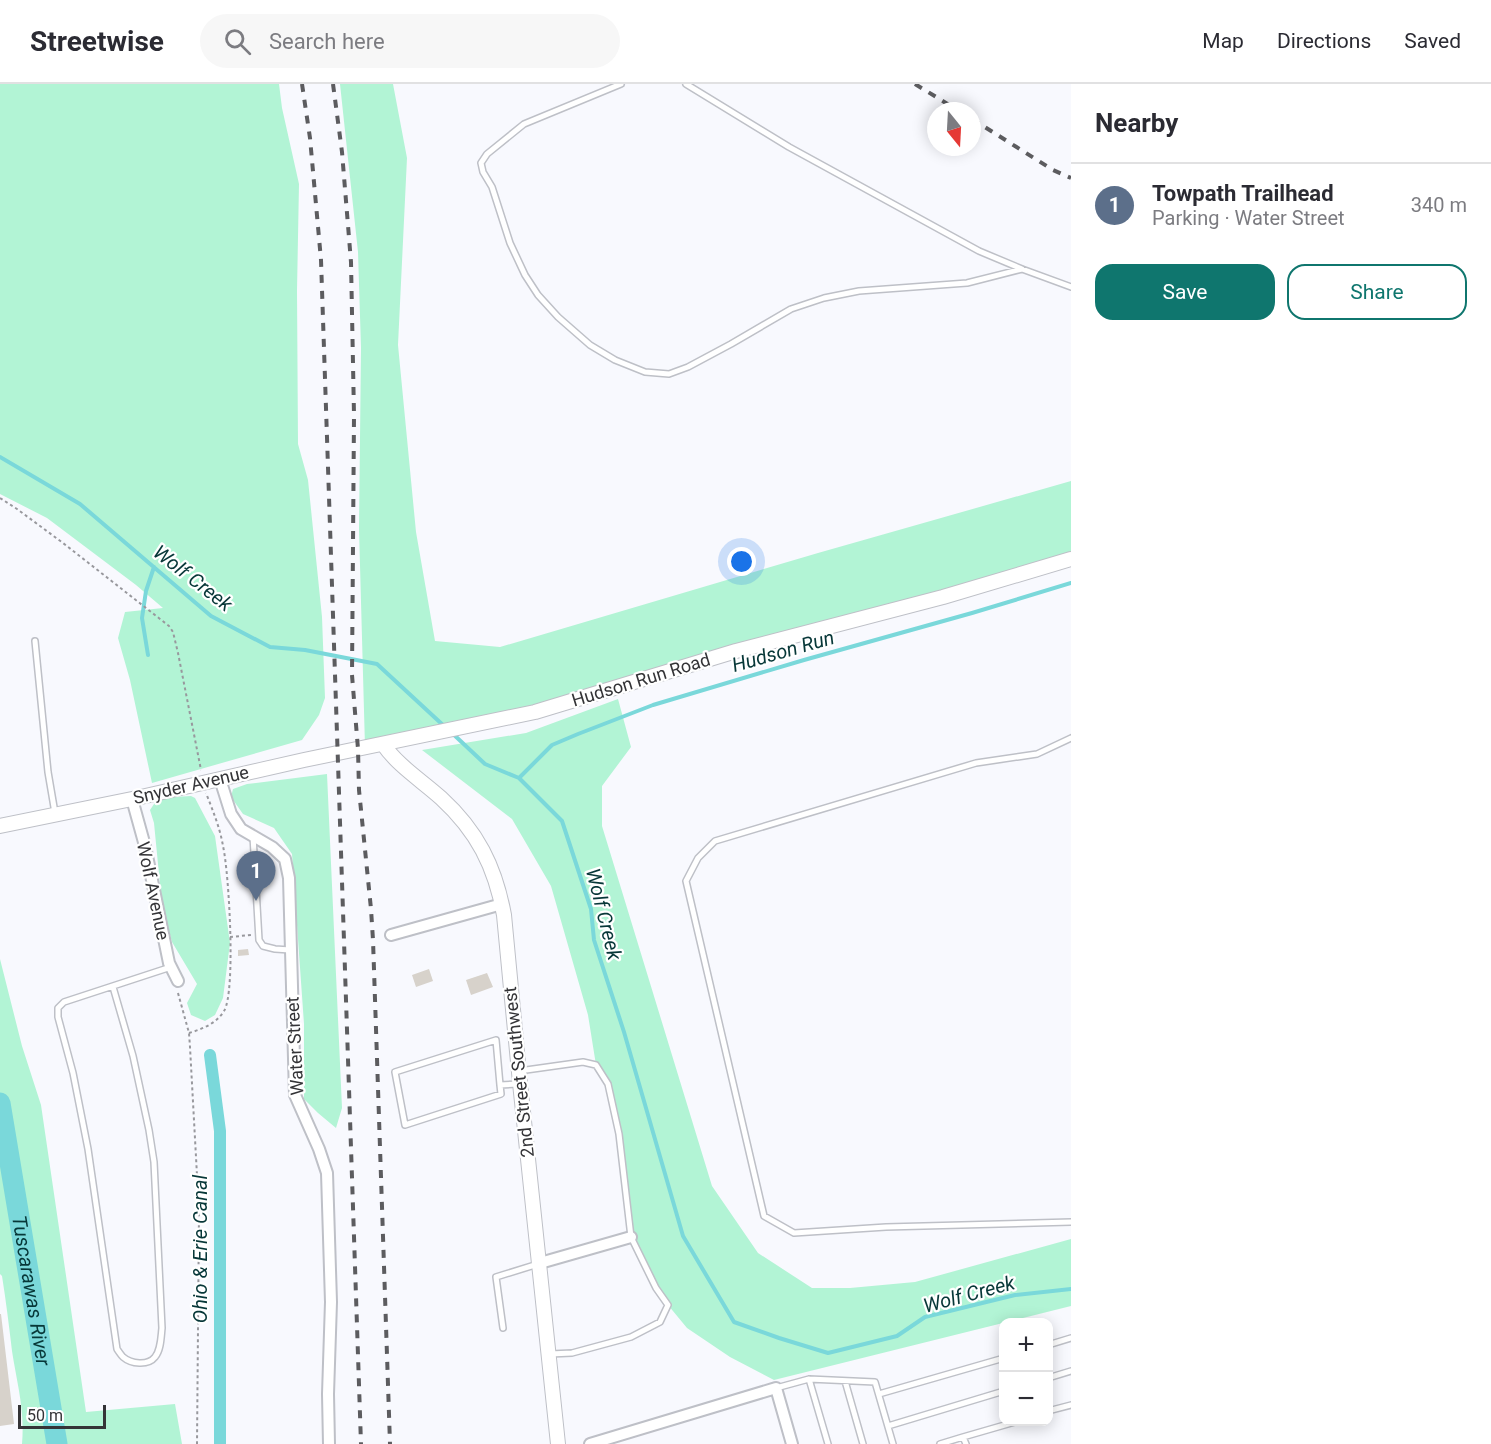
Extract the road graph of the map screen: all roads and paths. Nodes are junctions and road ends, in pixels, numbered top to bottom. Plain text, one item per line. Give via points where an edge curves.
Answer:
1 (621, 84) edge
2 (686, 84) edge
3 (1022, 269) junction
4 (1071, 287) edge
5 (0, 498) edge
6 (1071, 559) edge
7 (35, 641) dead end
8 (1071, 738) edge
9 (383, 744) junction
10 (202, 773) dead end
11 (220, 779) junction
12 (206, 791) dead end
13 (132, 799) junction
14 (55, 815) junction
15 (0, 826) edge
16 (253, 836) junction
17 (502, 904) junction
18 (259, 931) junction
19 (391, 935) dead end
20 (230, 937) junction
21 (290, 950) junction
22 (171, 968) junction
23 (178, 981) joint
24 (112, 987) junction
25 (189, 1033) junction
26 (519, 1077) junction
27 (500, 1085) junction
28 (1071, 1222) edge
29 (632, 1237) junction
30 (540, 1263) junction
31 (503, 1328) dead end
32 (1071, 1338) edge
33 (1053, 1343) edge
34 (548, 1354) junction
35 (999, 1359) edge
36 (1071, 1371) edge
37 (1053, 1376) edge
38 (808, 1379) junction
39 (845, 1381) junction
40 (776, 1388) junction
41 (999, 1393) edge
42 (879, 1395) junction
43 (1071, 1404) edge
44 (1053, 1409) edge
45 (888, 1426) junction
46 (1001, 1426) edge
47 (963, 1437) junction
48 (196, 1444) edge
49 (328, 1444) edge
50 (558, 1444) edge
51 (590, 1444) edge
52 (792, 1444) edge
53 (828, 1444) edge
54 (862, 1444) edge
55 (893, 1444) edge
56 (940, 1444) edge
57 (966, 1444) edge

1 - 3 lane via 524,124 481,163 510,243 533,288 558,317 590,345 615,360 645,372 669,374 791,309 824,298 859,291 967,283
2 - 3 lane via 799,152 979,251
3 - 4 lane
5 - 10 path via 169,626
6 - 9 main road, Hudson Run Road via 736,651 543,710
7 - 14 lane
8 - 28 lane via 1037,754 976,763 715,841 698,858 686,881 764,1216 794,1233
9 - 11 main road, Snyder Avenue
9 - 17 main road, 2nd Street Southwest via 462,819 480,845
11 - 13 main road, Snyder Avenue
11 - 16 street, Water Street via 231,814 241,830
12 - 20 path via 224,848
13 - 14 main road, Snyder Avenue
13 - 22 street, Wolf Avenue
14 - 15 main road, Snyder Avenue
16 - 18 lane
16 - 21 street, Water Street via 285,859
17 - 19 street
17 - 26 main road, 2nd Street Southwest
18 - 20 path
18 - 21 lane via 263,946
20 - 25 path via 230,989 225,1010 211,1024
21 - 49 street, Water Street via 294,1095 327,1173 332,1302
22 - 23 street, Wolf Avenue
22 - 24 lane
23 - 25 path via 178,996
24 - 24 lane via 64,1002 58,1008 58,1017 88,1149 117,1349 133,1363 148,1362 159,1348 162,1328 154,1162 133,1056
25 - 48 path via 199,1212
26 - 27 lane
26 - 29 lane via 584,1062 596,1065 608,1084 619,1134
26 - 30 main road, 2nd Street Southwest
27 - 27 lane via 501,1094 405,1125 395,1072 496,1040
29 - 30 street
29 - 34 lane via 668,1305 660,1322 631,1337 572,1353
30 - 31 lane via 496,1277
30 - 34 main road, 2nd Street Southwest
32 - 33 lane
34 - 50 main road, 2nd Street Southwest
35 - 42 lane
36 - 37 lane
38 - 39 lane
38 - 40 lane
38 - 53 lane
39 - 42 lane via 875,1382
39 - 54 lane
40 - 51 street
40 - 52 street
41 - 45 lane
42 - 45 lane
43 - 44 lane
45 - 55 lane
46 - 47 lane
47 - 56 lane
47 - 57 lane

